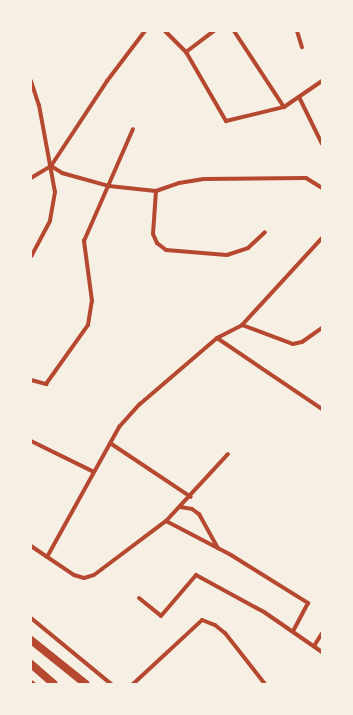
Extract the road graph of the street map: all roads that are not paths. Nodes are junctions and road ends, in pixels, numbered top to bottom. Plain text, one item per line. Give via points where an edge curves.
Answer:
1 (145, 31) edge
2 (165, 31) edge
3 (214, 31) edge
4 (234, 31) edge
5 (297, 31) edge
6 (302, 47) dead end
7 (186, 52) junction
8 (31, 81) edge
9 (322, 81) edge
10 (299, 97) junction
11 (284, 107) junction
12 (133, 129) dead end
13 (322, 144) edge
14 (51, 166) junction
15 (31, 178) edge
16 (109, 186) junction
17 (322, 188) edge
18 (156, 191) junction
19 (265, 232) dead end
20 (322, 238) edge
21 (31, 256) edge
22 (242, 325) junction
23 (322, 328) edge
24 (217, 338) junction
25 (31, 380) edge
26 (322, 409) edge
27 (31, 441) edge
28 (110, 444) junction
29 (228, 454) dead end
30 (94, 472) junction
31 (191, 497) junction
32 (180, 507) junction
33 (166, 521) junction
34 (31, 546) edge
35 (218, 548) junction
36 (47, 557) junction
37 (139, 598) dead end
38 (31, 618) edge
39 (293, 631) junction
40 (322, 633) edge
41 (31, 640) edge
42 (314, 646) junction
43 (322, 652) edge
44 (31, 664) edge
45 (31, 682) edge
46 (34, 684) edge
47 (54, 684) edge
48 (86, 684) edge
49 (112, 684) edge
50 (133, 684) edge
51 (265, 684) edge

1 - 14 street via 107,81
2 - 7 street
3 - 7 street
4 - 11 street
5 - 6 street
7 - 11 street via 226,121
8 - 14 street via 39,105
9 - 10 street
10 - 11 street
10 - 13 street
12 - 16 street
14 - 15 street
14 - 16 street via 62,173
14 - 21 street via 55,192 53,212 46,231
16 - 18 street
16 - 25 street via 84,241 92,301 88,325 46,384
17 - 18 street via 306,178 204,179 179,183
18 - 19 street via 153,234 157,243 166,250 234,254 248,248
20 - 22 street
22 - 23 street via 288,344 302,342
22 - 24 street
24 - 26 street
24 - 28 street via 140,404 119,427
27 - 30 street
28 - 30 street
28 - 31 street
29 - 31 street
30 - 36 street
31 - 32 street
32 - 33 street
32 - 35 street via 192,509 199,514
33 - 35 street
33 - 36 street via 94,575 84,578 74,575
34 - 36 street
35 - 39 street via 308,603
37 - 39 street via 161,616 196,575
38 - 49 street
39 - 42 street
40 - 42 street
41 - 48 highway
42 - 43 street
44 - 47 highway
45 - 46 street
50 - 51 street via 202,620 215,625 225,633

